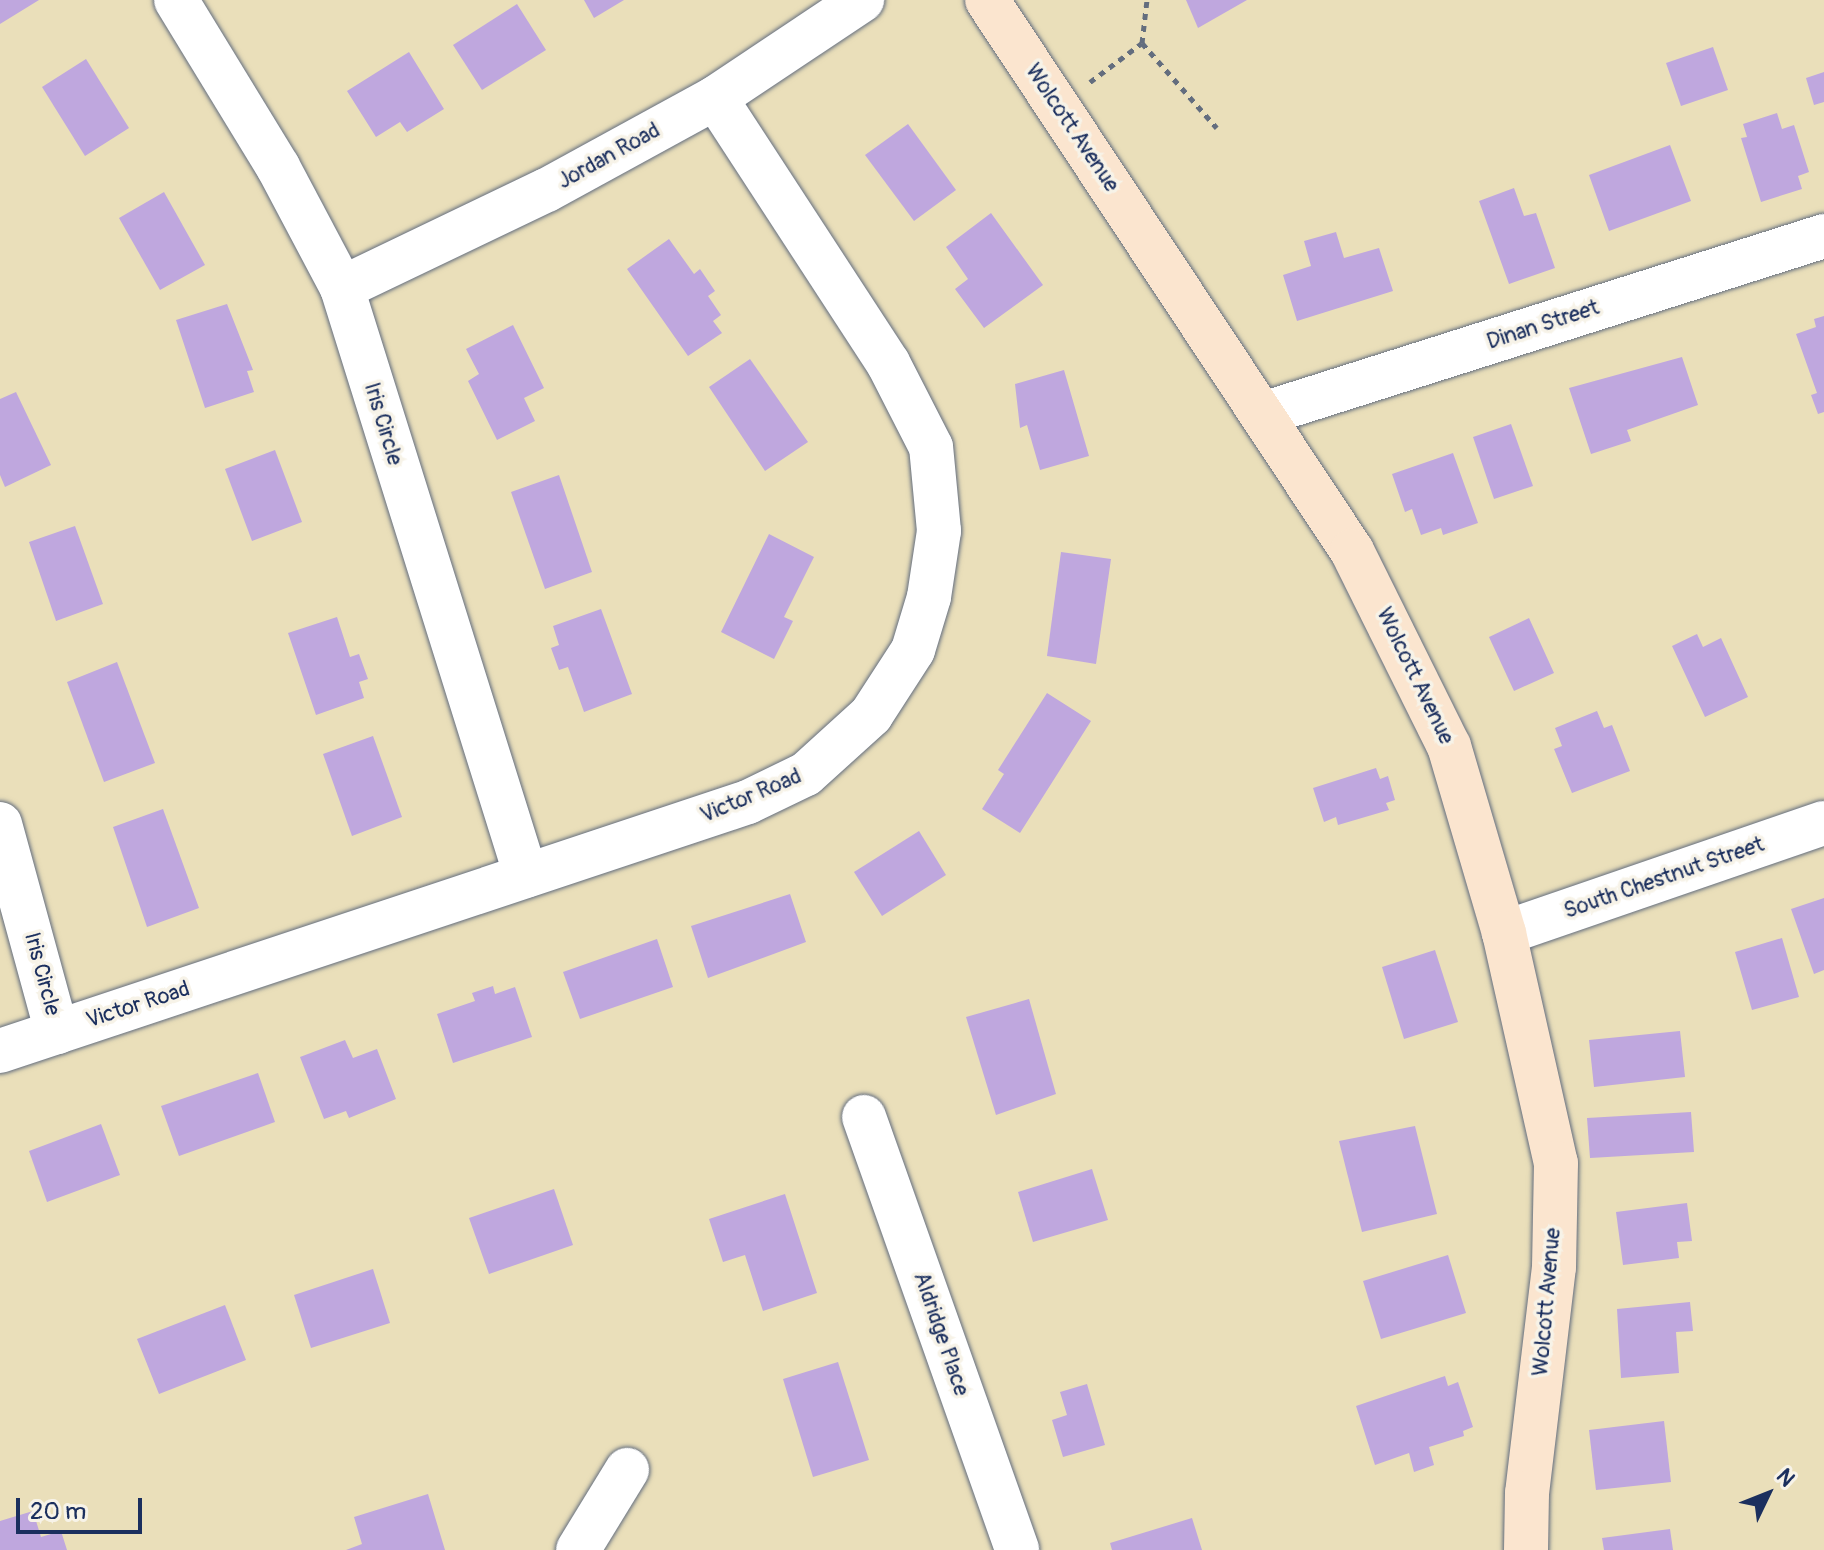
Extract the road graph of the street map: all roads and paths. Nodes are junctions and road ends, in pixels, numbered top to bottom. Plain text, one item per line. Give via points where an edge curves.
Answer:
1 (176, 0) edge
2 (862, 0) edge
3 (987, 0) edge
4 (1147, 0) edge
5 (1142, 43) junction
6 (1080, 90) dead end
7 (715, 98) junction
8 (1217, 128) dead end
9 (1824, 236) edge
10 (342, 288) junction
11 (1263, 414) junction
12 (1824, 823) edge
13 (0, 824) edge
14 (526, 876) junction
15 (1504, 933) junction
16 (57, 1032) junction
17 (0, 1051) edge
18 (864, 1117) dead end
19 (627, 1470) dead end
20 (578, 1550) edge
21 (1017, 1550) edge
22 (1526, 1550) edge

1 - 10 street, Iris Circle via 278,167
2 - 7 street, Jordan Road
3 - 11 main road, Wolcott Avenue
4 - 5 path
5 - 6 path
5 - 8 path
7 - 10 street, Jordan Road via 547,190
7 - 14 street, Victor Road via 888,363 931,447 939,531 929,597 913,650 871,715 806,774 748,802
9 - 11 street, Dinan Street
10 - 14 street, Iris Circle
11 - 15 main road, Wolcott Avenue via 1352,551 1426,690 1449,746
12 - 15 street, South Chestnut Street
13 - 16 street, Iris Circle
14 - 16 street, Victor Road
15 - 22 main road, Wolcott Avenue via 1556,1163 1554,1267 1527,1493
16 - 17 street, Victor Road
18 - 21 street, Aldridge Place
19 - 20 street

